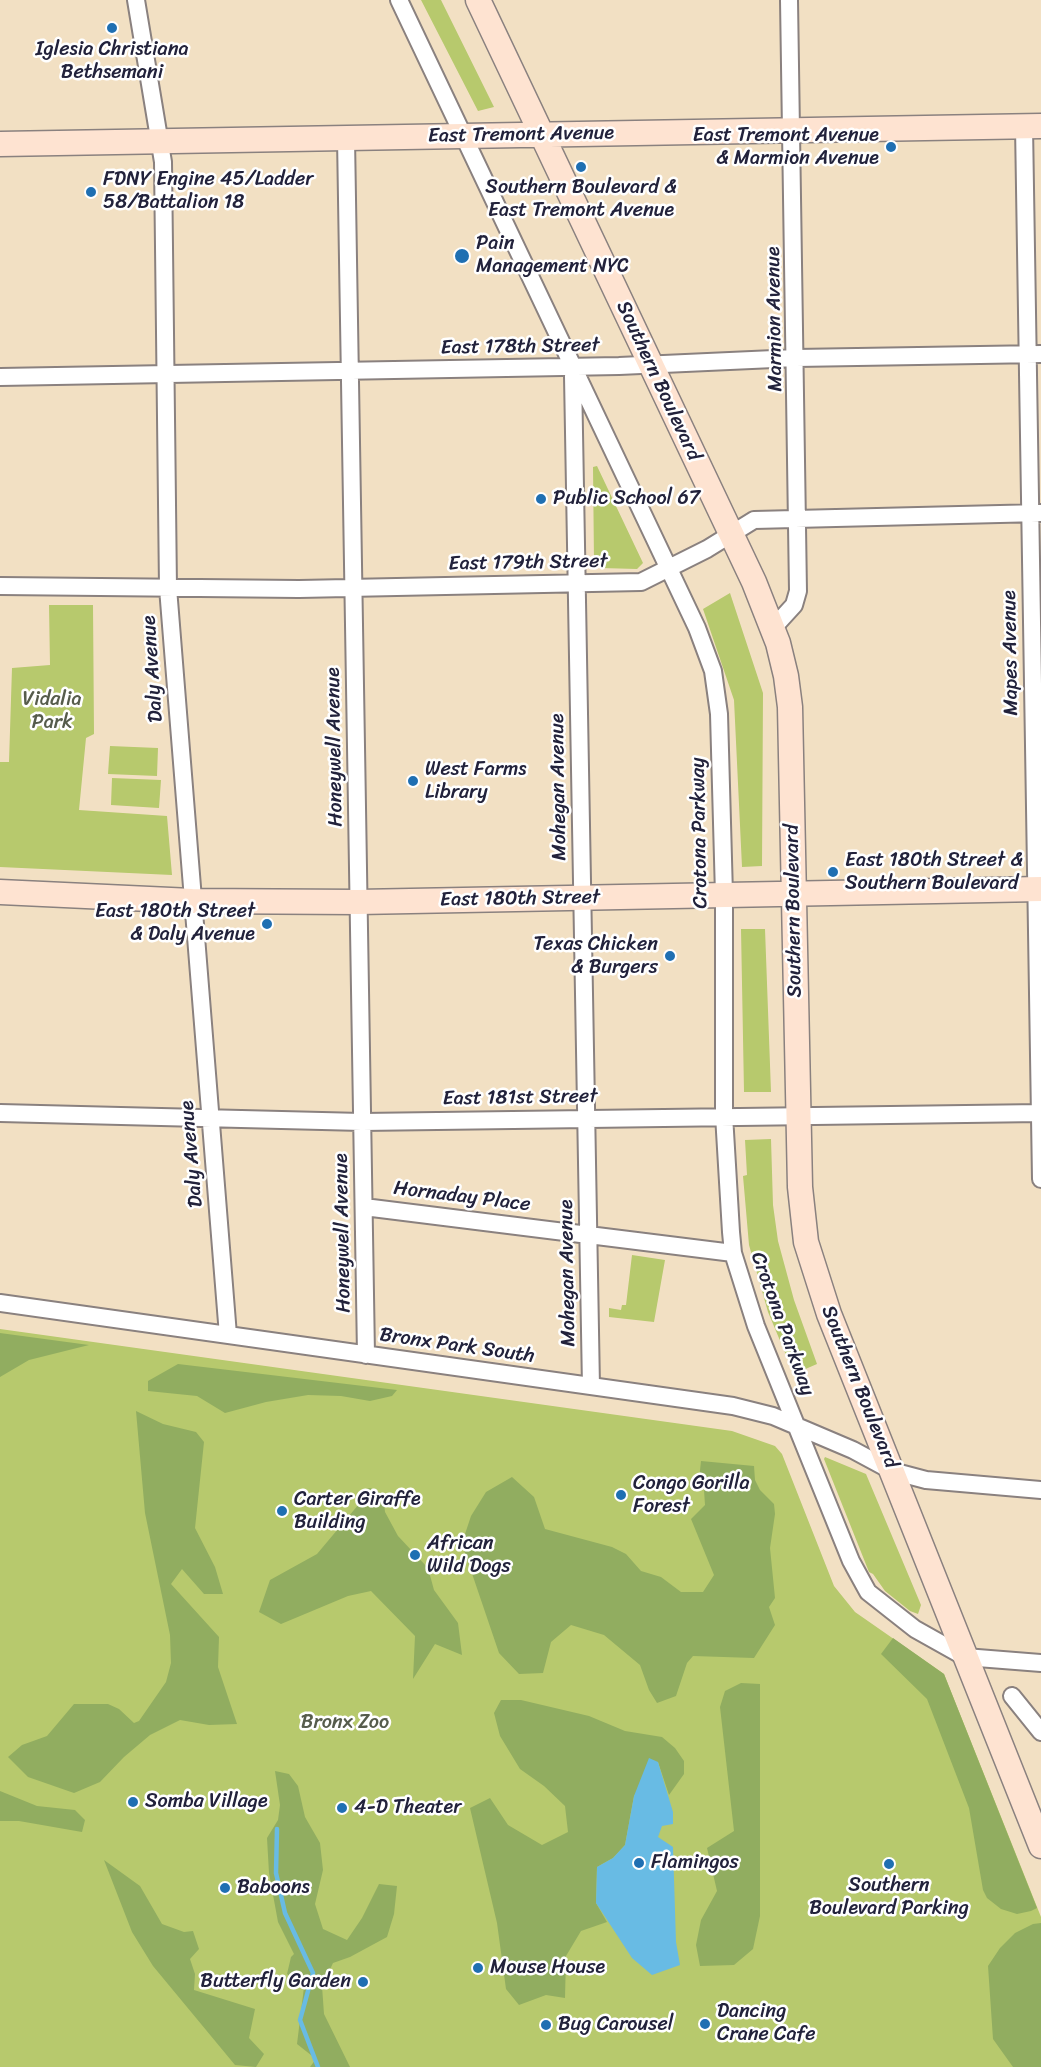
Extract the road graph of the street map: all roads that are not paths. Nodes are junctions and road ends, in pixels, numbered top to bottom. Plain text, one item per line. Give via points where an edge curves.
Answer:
1 (136, 0) edge
2 (399, 0) edge
3 (478, 0) edge
4 (789, 0) edge
5 (1032, 126) edge
6 (793, 130) junction
7 (542, 134) junction
8 (464, 136) junction
9 (346, 138) junction
10 (160, 141) junction
11 (0, 144) edge
12 (1034, 355) edge
13 (796, 358) junction
14 (650, 363) junction
15 (573, 367) junction
16 (349, 371) junction
17 (165, 374) junction
18 (0, 377) edge
19 (1035, 513) edge
20 (798, 518) junction
21 (731, 534) junction
22 (669, 569) junction
23 (577, 584) junction
24 (0, 586) edge
25 (353, 587) junction
26 (168, 588) junction
27 (773, 628) junction
28 (1038, 889) edge
29 (0, 892) edge
30 (793, 892) junction
31 (724, 895) junction
32 (582, 898) junction
33 (192, 901) junction
34 (358, 902) junction
35 (0, 1113) edge
36 (1040, 1113) edge
37 (724, 1115) junction
38 (585, 1118) junction
39 (798, 1118) junction
40 (210, 1119) junction
41 (362, 1122) junction
42 (1041, 1179) edge
43 (364, 1207) junction
44 (588, 1234) junction
45 (733, 1253) junction
46 (0, 1303) edge
47 (228, 1335) junction
48 (366, 1355) junction
49 (591, 1386) junction
50 (797, 1428) junction
51 (892, 1471) junction
52 (1041, 1490) edge
53 (965, 1657) junction
54 (1041, 1663) edge
55 (1012, 1696) dead end
56 (1041, 1732) edge
57 (1041, 1846) edge

1 - 10 street, Daly Avenue
2 - 8 street, Crotona Parkway
3 - 7 main road, Southern Boulevard
4 - 6 street, Marmion Avenue
5 - 6 main road, East Tremont Avenue
5 - 12 street, Mapes Avenue
6 - 7 main road, East Tremont Avenue
6 - 13 street, Marmion Avenue
7 - 8 main road, East Tremont Avenue
7 - 14 main road, Southern Boulevard
8 - 9 main road, East Tremont Avenue
8 - 15 street, Crotona Parkway
9 - 10 main road, East Tremont Avenue
9 - 16 street, Honeywell Avenue
10 - 11 main road, East Tremont Avenue
10 - 17 street, Daly Avenue
12 - 13 street, East 178th Street
12 - 19 street, Mapes Avenue
13 - 14 street, East 178th Street
13 - 20 street, Marmion Avenue
14 - 15 street, East 178th Street
14 - 21 main road, Southern Boulevard
15 - 16 street, East 178th Street
15 - 22 street, Crotona Parkway
15 - 23 street, Mohegan Avenue
16 - 17 street, East 178th Street
16 - 25 street, Honeywell Avenue
17 - 18 street, East 178th Street
17 - 26 street, Daly Avenue
19 - 20 street, East 179th Street
19 - 28 street, Mapes Avenue
20 - 21 street, East 179th Street via 754,520
20 - 27 street, Marmion Avenue via 798,597
21 - 22 street, East 179th Street
21 - 27 main road, Southern Boulevard
22 - 23 street, East 179th Street via 641,582
22 - 31 street, Crotona Parkway via 703,643 715,687
23 - 25 street, East 179th Street
23 - 32 street, Mohegan Avenue
24 - 26 street, East 179th Street
25 - 26 street, East 179th Street
25 - 34 street, Honeywell Avenue
26 - 33 street, Daly Avenue
27 - 30 main road, Southern Boulevard via 789,692
28 - 30 main road, East 180th Street
28 - 36 street, Mapes Avenue
29 - 33 main road, East 180th Street
30 - 31 main road, East 180th Street
30 - 39 main road, Southern Boulevard
31 - 32 main road, East 180th Street
31 - 37 street, Crotona Parkway
32 - 34 main road, East 180th Street
32 - 38 street, Mohegan Avenue
33 - 34 main road, East 180th Street
33 - 40 street, Daly Avenue
34 - 41 street, Honeywell Avenue
35 - 40 street, East 181st Street
36 - 39 street, East 181st Street
36 - 42 street, Mapes Avenue
37 - 38 street, East 181st Street
37 - 39 street, East 181st Street
37 - 45 street, Crotona Parkway
38 - 41 street, East 181st Street
38 - 44 street, Mohegan Avenue
39 - 51 main road, Southern Boulevard via 802,1216 814,1270
40 - 41 street, East 181st Street
40 - 47 street, Daly Avenue
41 - 43 street, Honeywell Avenue
43 - 44 street, Hornaday Place
43 - 48 street, Honeywell Avenue
44 - 45 street, Hornaday Place
44 - 49 street, Mohegan Avenue
45 - 50 street, Crotona Parkway via 756,1326
46 - 47 street, Bronx Park South
47 - 48 street, Bronx Park South
48 - 49 street, Bronx Park South
49 - 50 street, Bronx Park South via 733,1406 773,1416
50 - 51 street, Bronx Park South via 853,1450
50 - 53 street, Crotona Parkway via 868,1592 915,1629
51 - 52 street, Bronx Park South via 926,1480
51 - 53 main road, Southern Boulevard
53 - 54 street
53 - 57 main road, Southern Boulevard
55 - 56 street

